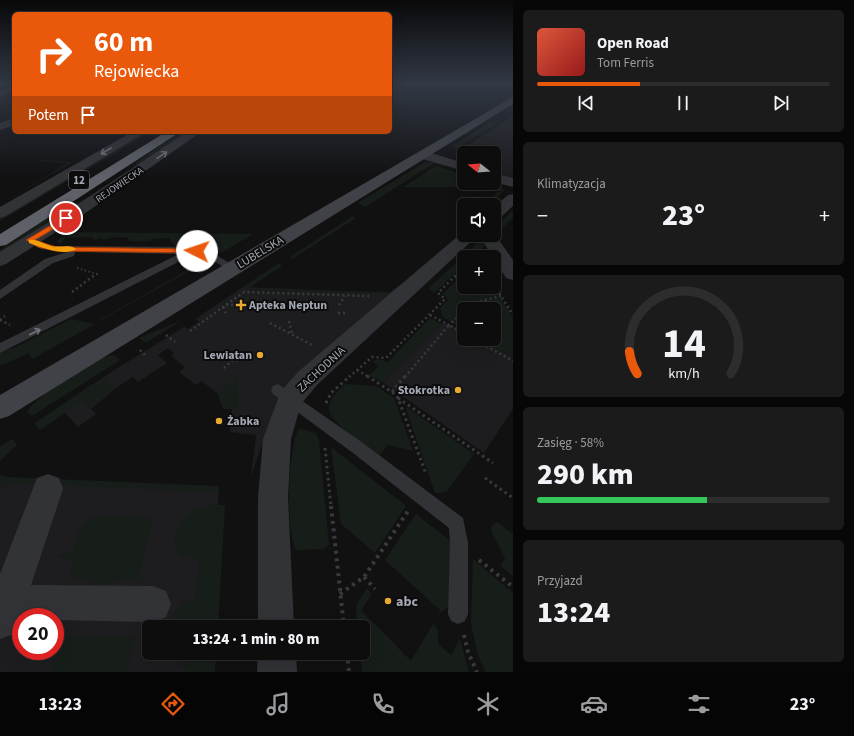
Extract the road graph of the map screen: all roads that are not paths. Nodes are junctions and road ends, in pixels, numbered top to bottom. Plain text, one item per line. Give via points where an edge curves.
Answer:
1 (490, 114) edge
2 (12, 122) edge
3 (0, 127) edge
4 (137, 134) edge
5 (155, 134) edge
6 (171, 134) edge
7 (193, 134) edge
8 (424, 155) junction
9 (457, 165) edge
10 (501, 179) edge
11 (513, 183) edge
12 (513, 198) edge
13 (501, 209) edge
14 (0, 213) edge
15 (0, 228) edge
16 (30, 240) junction
17 (0, 241) edge
18 (462, 242) edge
19 (492, 242) edge
20 (51, 249) junction
21 (143, 249) junction
22 (194, 250) junction
23 (0, 260) edge
24 (233, 268) junction
25 (157, 270) junction
26 (513, 274) edge
27 (0, 288) edge
28 (0, 295) edge
29 (0, 348) edge
30 (284, 394) junction
31 (2, 406) edge
32 (48, 489) dead end
33 (153, 604) dead end
34 (4, 612) edge
35 (458, 614) road end
36 (276, 620) edge
37 (277, 660) edge
38 (277, 672) edge

1 - 8 main road, LUBELSKA
2 - 3 street
4 -> 14 street
5 - 15 highway, REJOWIECKA / 12
6 - 17 highway, REJOWIECKA / 12
16 -> 7 street, REJOWIECKA
8 - 9 street
8 - 24 main road, LUBELSKA
10 - 11 street
12 - 13 street
16 - 20 lane
16 - 23 street, REJOWIECKA
18 - 30 street, ZACHODNIA via 308,378
19 - 26 street
20 - 21 lane
20 - 27 lane
21 - 22 lane
21 - 25 lane via 156,259
21 - 28 lane via 136,254 122,255 70,254 49,261
22 - 24 lane via 208,254
22 - 25 lane
24 - 31 main road, LUBELSKA
29 -> 25 lane
30 - 35 lane via 457,524
30 - 36 street, ZACHODNIA via 277,439 273,497
32 - 34 street
33 - 34 street
37 - 38 street

